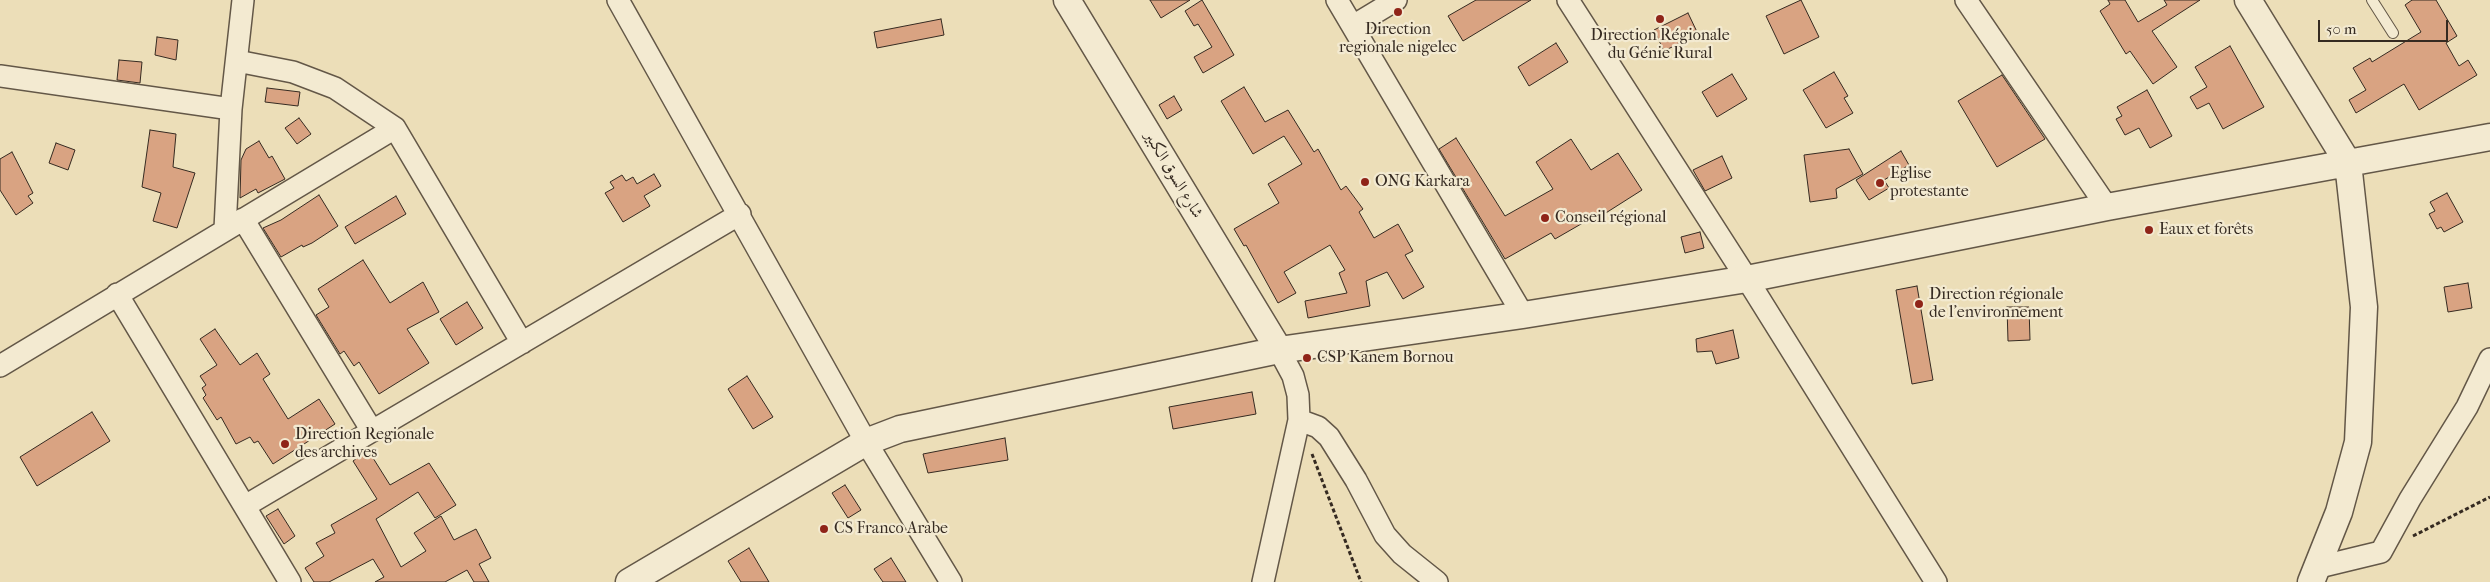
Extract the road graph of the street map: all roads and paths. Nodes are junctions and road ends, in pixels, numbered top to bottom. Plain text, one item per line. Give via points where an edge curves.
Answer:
1 (243, 0) edge
2 (618, 0) edge
3 (1067, 0) edge
4 (1337, 0) edge
5 (1396, 0) edge
6 (1568, 0) edge
7 (1966, 0) edge
8 (2248, 0) edge
9 (2372, 0) edge
10 (1353, 26) junction
11 (2393, 33) dead end
12 (237, 61) junction
13 (0, 76) edge
14 (232, 109) junction
15 (395, 128) junction
16 (2490, 137) edge
17 (2348, 163) junction
18 (2107, 207) junction
19 (740, 214) junction
20 (234, 224) junction
21 (1747, 278) junction
22 (117, 294) junction
23 (1523, 316) junction
24 (522, 343) junction
25 (1279, 350) junction
26 (2490, 359) edge
27 (0, 366) edge
28 (1299, 420) junction
29 (372, 431) junction
30 (866, 442) junction
31 (2490, 497) edge
32 (246, 506) junction
33 (2381, 552) junction
34 (2315, 574) edge
35 (290, 582) edge
36 (629, 582) edge
37 (951, 582) edge
38 (1263, 582) edge
39 (1360, 582) edge
40 (1437, 582) edge
41 (1936, 582) edge

1 - 12 street
2 - 19 street
3 - 25 street, شارع السوق الكبير
4 - 10 street
5 - 10 street
6 - 21 street
7 - 18 street
8 - 17 street
9 - 11 lane
10 - 23 street
12 - 14 street
12 - 15 street via 292,72 335,88
13 - 14 street
14 - 20 street
15 - 20 street
15 - 24 street
16 - 17 street
17 - 18 street
17 - 34 street via 2364,307 2358,433 2339,512
18 - 21 street
19 - 24 street
19 - 30 street
20 - 22 street
20 - 29 street
21 - 23 street
21 - 41 street
22 - 27 street
22 - 32 street
23 - 25 street
24 - 29 street
25 - 28 street via 1293,376
25 - 30 street via 962,415 900,429
26 - 33 street via 2467,407
28 - 38 street
28 - 39 path
28 - 40 street via 1318,427 1329,437 1386,535 1402,554
29 - 32 street
30 - 36 street
30 - 37 street
31 - 33 path
32 - 35 street
33 - 34 street

